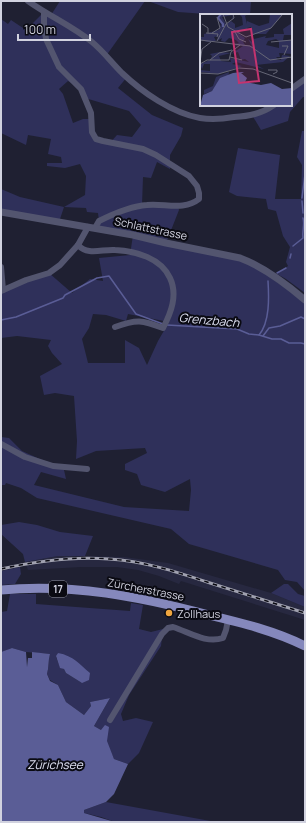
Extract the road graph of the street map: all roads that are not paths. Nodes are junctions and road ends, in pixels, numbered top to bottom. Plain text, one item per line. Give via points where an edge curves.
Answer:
1 (28, 1) edge
2 (44, 12) junction
3 (305, 79) edge
4 (292, 88) edge
5 (272, 106) edge
6 (1, 212) edge
7 (91, 227) junction
8 (78, 245) junction
9 (1, 267) edge
10 (2, 290) edge
11 (305, 300) edge
12 (115, 327) dead end
13 (1, 444) edge
14 (87, 470) dead end
15 (1, 590) edge
16 (228, 620) junction
17 (305, 646) edge
18 (110, 720) dead end

1 - 2 street
2 - 5 street via 61,20 91,41 122,73 148,93 182,112 201,118 224,118 254,115
2 - 7 street via 46,39 60,67 81,90 91,113 92,132 96,138 143,149 156,155 189,176 199,193 199,199 194,203 142,206 99,221
3 - 4 street
6 - 7 street, Schlattstrasse
7 - 8 street
7 - 11 street, Schlattstrasse via 240,258 289,286
8 - 10 street via 49,273
8 - 12 street via 87,252 115,250 144,256 163,266 172,284 174,294 163,328 140,321
9 - 10 street
13 - 14 street via 25,457 53,466
15 - 16 main road, Zürcherstrasse / 17 via 76,589 115,594 147,599
16 - 17 main road, Zürcherstrasse / 17 via 265,630
16 - 18 street via 223,638 216,640 191,635 173,627 168,628

